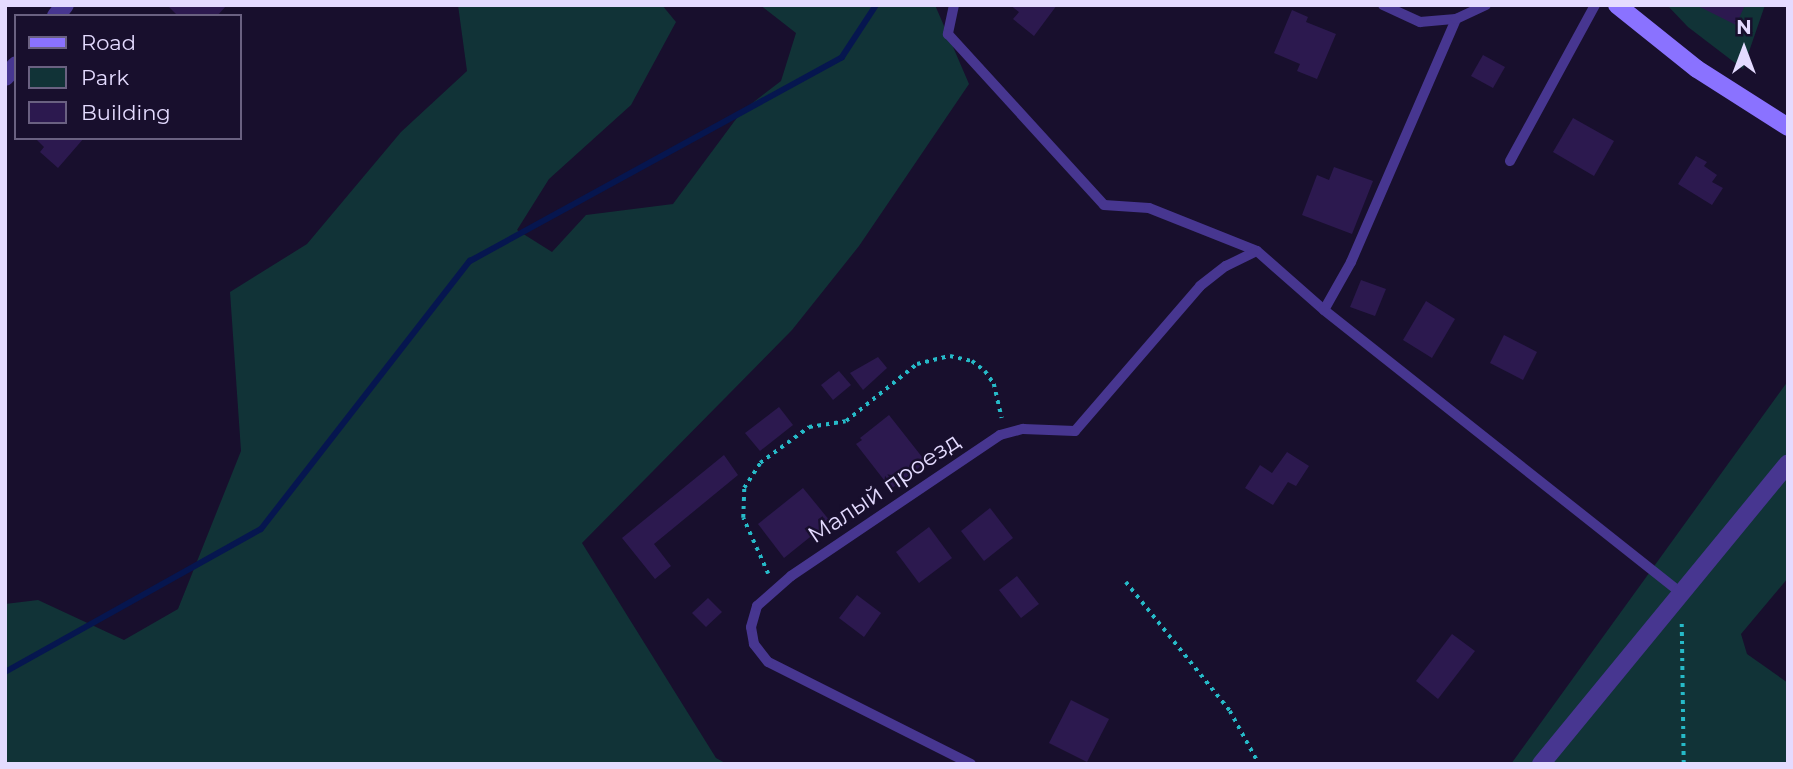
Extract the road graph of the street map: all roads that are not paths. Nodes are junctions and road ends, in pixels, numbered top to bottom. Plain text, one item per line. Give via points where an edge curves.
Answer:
1 (954, 5) edge
2 (1382, 5) edge
3 (1486, 5) edge
4 (1595, 5) edge
5 (1617, 5) edge
6 (1456, 19) junction
7 (1788, 127) edge
8 (1510, 161) dead end
9 (1257, 251) junction
10 (1324, 310) junction
11 (1788, 463) edge
12 (1682, 594) junction
13 (971, 764) edge
14 (1541, 764) edge

1 - 9 lane via 948,34 1104,205 1149,208
2 - 6 lane via 1420,22
3 - 6 lane
4 - 8 lane
5 - 7 main road via 1697,69
6 - 10 lane via 1351,262
9 - 10 lane
9 - 13 lane, Малый проезд via 1200,286 1075,431 1005,432 775,589 757,606 752,620 754,644 763,658
10 - 12 lane
11 - 12 street
12 - 14 street

